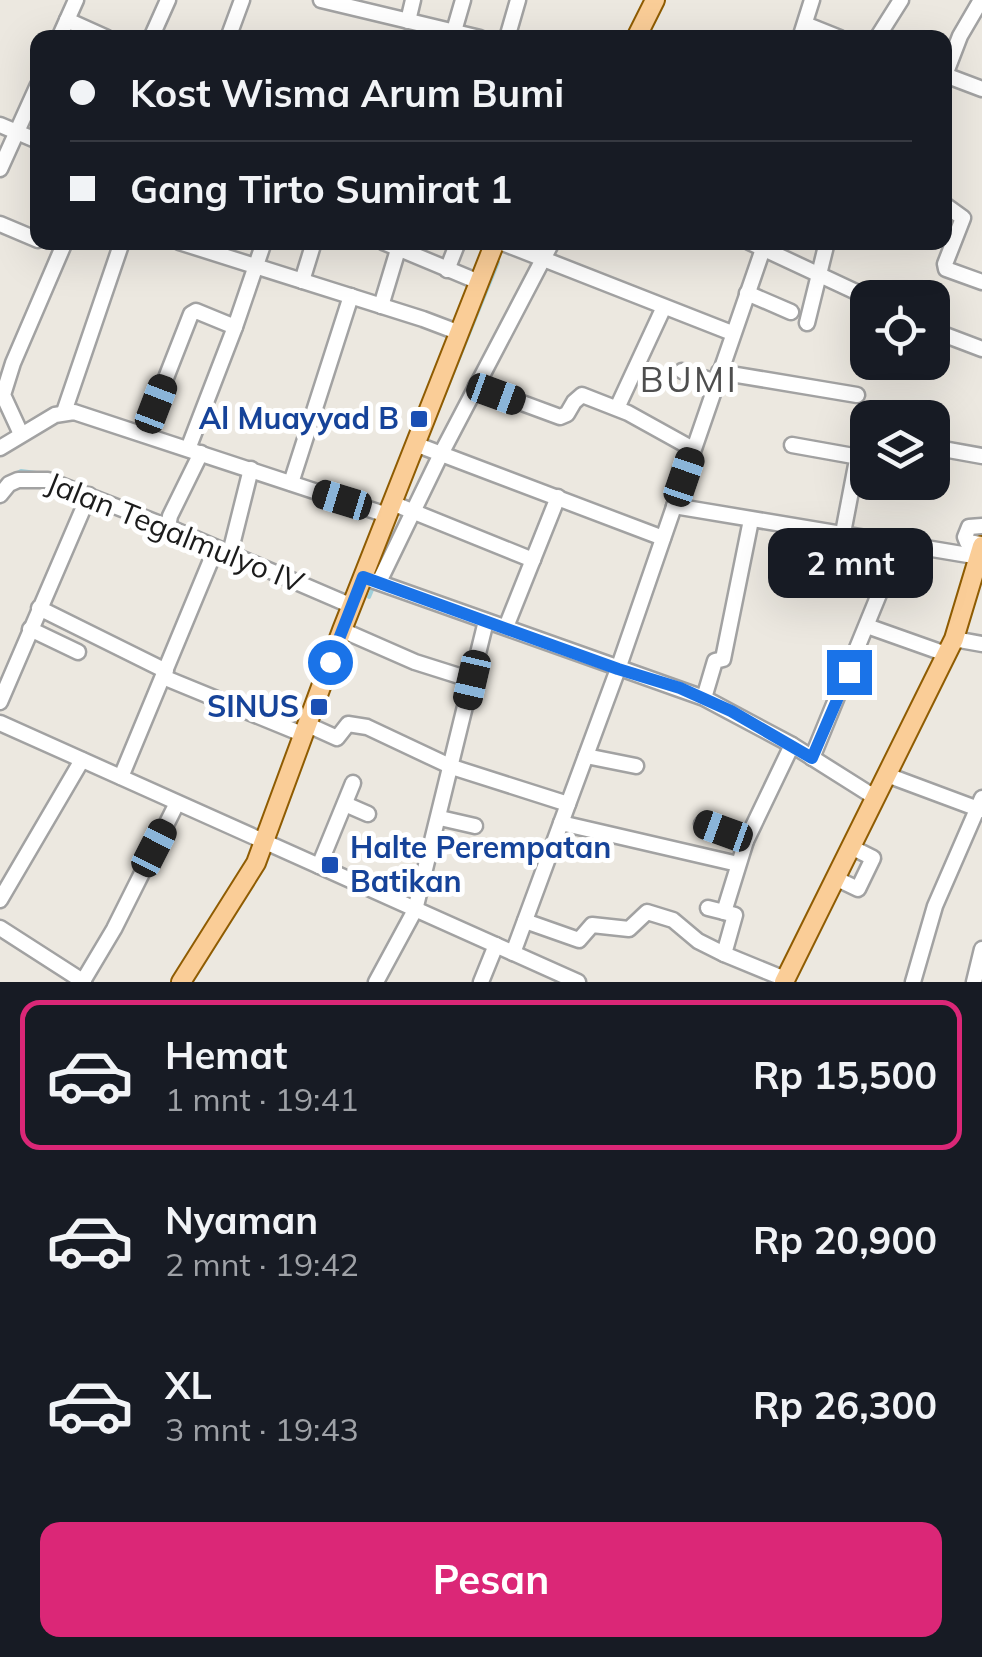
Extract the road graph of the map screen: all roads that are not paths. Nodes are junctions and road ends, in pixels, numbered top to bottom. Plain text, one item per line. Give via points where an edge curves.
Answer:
1 (76, 0) edge
2 (168, 0) edge
3 (242, 0) edge
4 (321, 0) edge
5 (413, 0) edge
6 (463, 0) edge
7 (518, 0) edge
8 (655, 0) edge
9 (812, 0) edge
10 (900, 0) edge
11 (980, 0) edge
12 (357, 4) edge
13 (66, 20) junction
14 (408, 21) junction
15 (62, 30) edge
16 (89, 30) edge
17 (155, 30) edge
18 (231, 30) edge
19 (449, 30) edge
20 (454, 30) edge
21 (509, 30) edge
22 (640, 30) edge
23 (803, 30) edge
24 (881, 30) edge
25 (952, 57) edge
26 (952, 78) edge
27 (982, 89) edge
28 (30, 102) edge
29 (0, 125) edge
30 (16, 133) junction
31 (30, 139) edge
32 (0, 168) edge
33 (952, 209) edge
34 (0, 224) edge
35 (30, 237) edge
36 (952, 246) edge
37 (61, 250) edge
38 (119, 250) edge
39 (221, 250) edge
40 (262, 250) edge
41 (312, 250) edge
42 (398, 250) edge
43 (407, 250) edge
44 (455, 250) edge
45 (494, 250) edge
46 (518, 250) edge
47 (548, 250) edge
48 (755, 250) edge
49 (765, 250) edge
50 (824, 250) edge
51 (950, 250) edge
52 (543, 260) junction
53 (257, 267) junction
54 (447, 270) junction
55 (819, 274) junction
56 (302, 281) junction
57 (479, 282) junction
58 (982, 282) edge
59 (850, 289) edge
60 (747, 293) junction
61 (351, 296) junction
62 (381, 306) junction
63 (663, 309) junction
64 (791, 312) dead end
65 (807, 323) dead end
66 (235, 327) junction
67 (460, 333) junction
68 (732, 333) junction
69 (950, 337) edge
70 (982, 349) edge
71 (6, 361) edge
72 (682, 371) dead end
73 (718, 377) junction
74 (476, 386) junction
75 (857, 394) dead end
76 (617, 408) junction
77 (64, 412) junction
78 (21, 434) junction
79 (144, 434) junction
80 (792, 444) dead end
81 (0, 448) edge
82 (426, 448) junction
83 (694, 449) junction
84 (950, 450) edge
85 (194, 451) junction
86 (850, 455) edge
87 (982, 456) edge
88 (250, 469) junction
89 (3, 482) edge
90 (291, 483) junction
91 (89, 495) junction
92 (558, 497) junction
93 (851, 500) edge
94 (674, 506) junction
95 (389, 509) junction
96 (414, 511) junction
97 (751, 520) junction
98 (170, 524) junction
99 (982, 526) edge
100 (844, 533) junction
101 (663, 538) junction
102 (900, 543) junction
103 (227, 549) junction
104 (981, 549) edge
105 (534, 560) junction
106 (372, 580) junction
107 (352, 606) junction
108 (39, 608) junction
109 (486, 621) junction
110 (867, 626) junction
111 (506, 627) junction
112 (30, 629) junction
113 (342, 630) junction
114 (982, 644) edge
115 (950, 647) junction
116 (78, 652) dead end
117 (618, 669) junction
118 (165, 674) junction
119 (472, 680) junction
120 (704, 698) junction
121 (0, 702) edge
122 (0, 723) edge
123 (304, 729) junction
124 (792, 745) junction
125 (586, 756) junction
126 (812, 758) junction
127 (82, 760) junction
128 (452, 766) junction
129 (636, 766) dead end
130 (887, 774) junction
131 (121, 777) junction
132 (354, 783) dead end
133 (876, 798) junction
134 (177, 803) junction
135 (345, 804) junction
136 (568, 804) junction
137 (980, 805) edge
138 (368, 814) dead end
139 (440, 818) junction
140 (561, 822) junction
141 (702, 824) dead end
142 (476, 826) dead end
143 (746, 841) junction
144 (264, 842) junction
145 (738, 864) junction
146 (319, 866) junction
147 (0, 900) edge
148 (708, 908) dead end
149 (415, 910) junction
150 (724, 912) junction
151 (525, 922) junction
152 (0, 928) edge
153 (496, 944) junction
154 (982, 949) edge
155 (513, 953) junction
156 (724, 954) junction
157 (784, 981) edge
158 (84, 982) edge
159 (181, 982) edge
160 (376, 982) edge
161 (482, 982) edge
162 (578, 982) edge
163 (913, 982) edge
164 (974, 982) edge

1 - 13 street
2 - 17 street
3 - 18 street
4 - 12 street
5 - 14 street
6 - 20 street
7 - 21 street
8 - 22 main road
9 - 23 street
10 - 24 street
11 - 25 street
12 - 14 street
13 - 15 street
13 - 16 street
14 - 19 street
26 - 27 street
28 - 30 street
29 - 30 street
30 - 31 street
30 - 32 street
33 - 36 street via 963,218
34 - 35 street
37 - 71 street
38 - 77 street
39 - 53 street
40 - 53 street
41 - 56 street
42 - 62 street
43 - 54 street
44 - 54 street
45 - 57 main road
46 - 52 street
47 - 52 street
48 - 60 street
49 - 55 street
50 - 55 street
51 - 58 street via 946,269
52 - 63 street
52 - 74 street
53 - 56 street
53 - 66 street
54 - 57 street
55 - 59 street
55 - 65 street
56 - 61 street
57 - 67 main road
60 - 64 street
60 - 68 street
61 - 62 street
61 - 90 street
62 - 67 street
63 - 68 street
63 - 76 street
66 - 79 street via 196,310 191,314
66 - 85 street
67 - 82 main road
68 - 73 street
69 - 70 street
71 - 78 street via 4,398
72 - 73 street
73 - 75 street
73 - 83 street
74 - 76 street via 560,417 582,395
74 - 82 street
76 - 83 street
77 - 78 street
77 - 79 street
78 - 81 street
79 - 85 street
80 - 86 street
82 - 92 street
82 - 95 main road
82 - 96 street
83 - 94 street
84 - 87 street
85 - 88 street
85 - 98 street
88 - 90 street
88 - 103 street
89 - 91 street, Jalan Tegalmulyo IV via 40,478
90 - 95 street
91 - 98 street, Jalan Tegalmulyo IV
91 - 108 street
92 - 101 street
92 - 105 street
93 - 100 street
94 - 97 street
94 - 101 street
95 - 96 street
95 - 106 main road
96 - 105 street
96 - 106 street
97 - 100 street
97 - 120 street via 723,659 715,661
98 - 103 street, Jalan Tegalmulyo IV
99 - 104 street via 969,526 965,537
100 - 102 street
101 - 117 street
102 - 104 street
102 - 110 street
103 - 107 street, Jalan Tegalmulyo IV
103 - 118 street
104 - 115 main road
105 - 111 street
106 - 107 main road
106 - 109 street
107 - 113 main road
108 - 112 street
108 - 118 street
109 - 111 street
109 - 119 street
110 - 115 street
110 - 126 street
111 - 117 street
112 - 116 street
112 - 121 street
113 - 119 street
113 - 123 main road
114 - 115 street
115 - 130 main road
117 - 120 street
117 - 125 street
118 - 123 street
118 - 131 street
119 - 128 street
120 - 124 street
122 - 127 street
123 - 128 street via 337,738 348,724 367,727
123 - 144 main road
124 - 126 street
124 - 143 street
125 - 129 street
125 - 136 street
126 - 133 street
127 - 131 street
127 - 147 street
128 - 136 street
128 - 139 street
130 - 133 main road
130 - 137 street
131 - 134 street
132 - 135 street
133 - 157 main road
134 - 144 street
134 - 158 street
135 - 138 street
135 - 146 street
136 - 140 street
137 - 163 street via 934,906
139 - 142 street
139 - 149 street
140 - 145 street
140 - 151 street
141 - 143 street
143 - 145 street
144 - 146 street
144 - 159 main road
145 - 150 street
146 - 149 street
148 - 150 street
149 - 153 street
149 - 160 street
150 - 156 street via 735,916
151 - 155 street
151 - 156 street via 579,940 592,925 626,930 647,912 673,920
152 - 158 street
153 - 155 street
153 - 161 street
154 - 164 street
155 - 162 street
156 - 157 street

